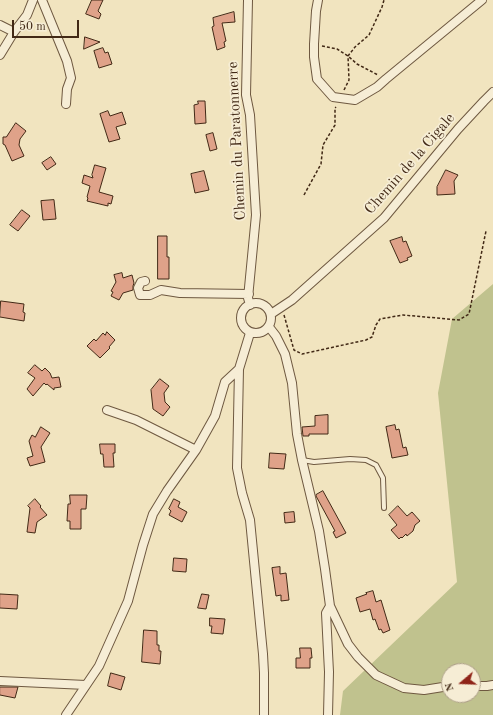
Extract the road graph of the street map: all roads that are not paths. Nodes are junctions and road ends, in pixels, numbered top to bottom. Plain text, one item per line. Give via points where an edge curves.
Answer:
1 (33, 0) edge
2 (42, 0) edge
3 (248, 0) edge
4 (318, 0) edge
5 (482, 0) edge
6 (0, 25) edge
7 (14, 32) junction
8 (0, 55) edge
9 (493, 92) edge
10 (66, 104) dead end
11 (145, 281) dead end
12 (249, 294) junction
13 (250, 305) junction
14 (271, 314) junction
15 (269, 327) junction
16 (250, 333) junction
17 (239, 370) junction
18 (107, 410) dead end
19 (196, 450) junction
20 (302, 460) junction
21 (384, 508) dead end
22 (330, 606) junction
23 (0, 681) edge
24 (86, 685) junction
25 (493, 685) edge
26 (481, 686) edge
27 (441, 687) edge
28 (66, 715) edge
29 (264, 715) edge
30 (328, 715) edge

1 - 7 street
2 - 10 street via 67,60 71,78
3 - 12 street, Chemin du Paratonnerre via 246,94 250,115 256,215
4 - 5 street via 314,44 317,79 333,97 355,100 377,87
6 - 7 street
7 - 8 street
9 - 14 street, Chemin de la Cigale via 458,129 384,218 292,300
11 - 12 street via 141,282 138,288 140,295 150,295 161,290 180,293
12 - 13 street, Chemin du Paratonnerre
13 - 14 street via 255,303 265,306
13 - 16 street via 241,315 241,322
14 - 15 street via 272,321
15 - 16 street via 264,332
15 - 20 street via 285,354 292,383
16 - 17 street
17 - 19 street via 225,382 215,416
17 - 29 street via 237,468 250,520 263,654
18 - 19 street via 136,420
19 - 24 street via 153,514 128,601 99,666
20 - 21 lane via 366,460 376,465 383,478
20 - 22 street via 319,531
22 - 27 street via 348,644 376,675 404,688 424,690
22 - 30 street via 326,613
23 - 24 street
24 - 28 street
25 - 26 street

